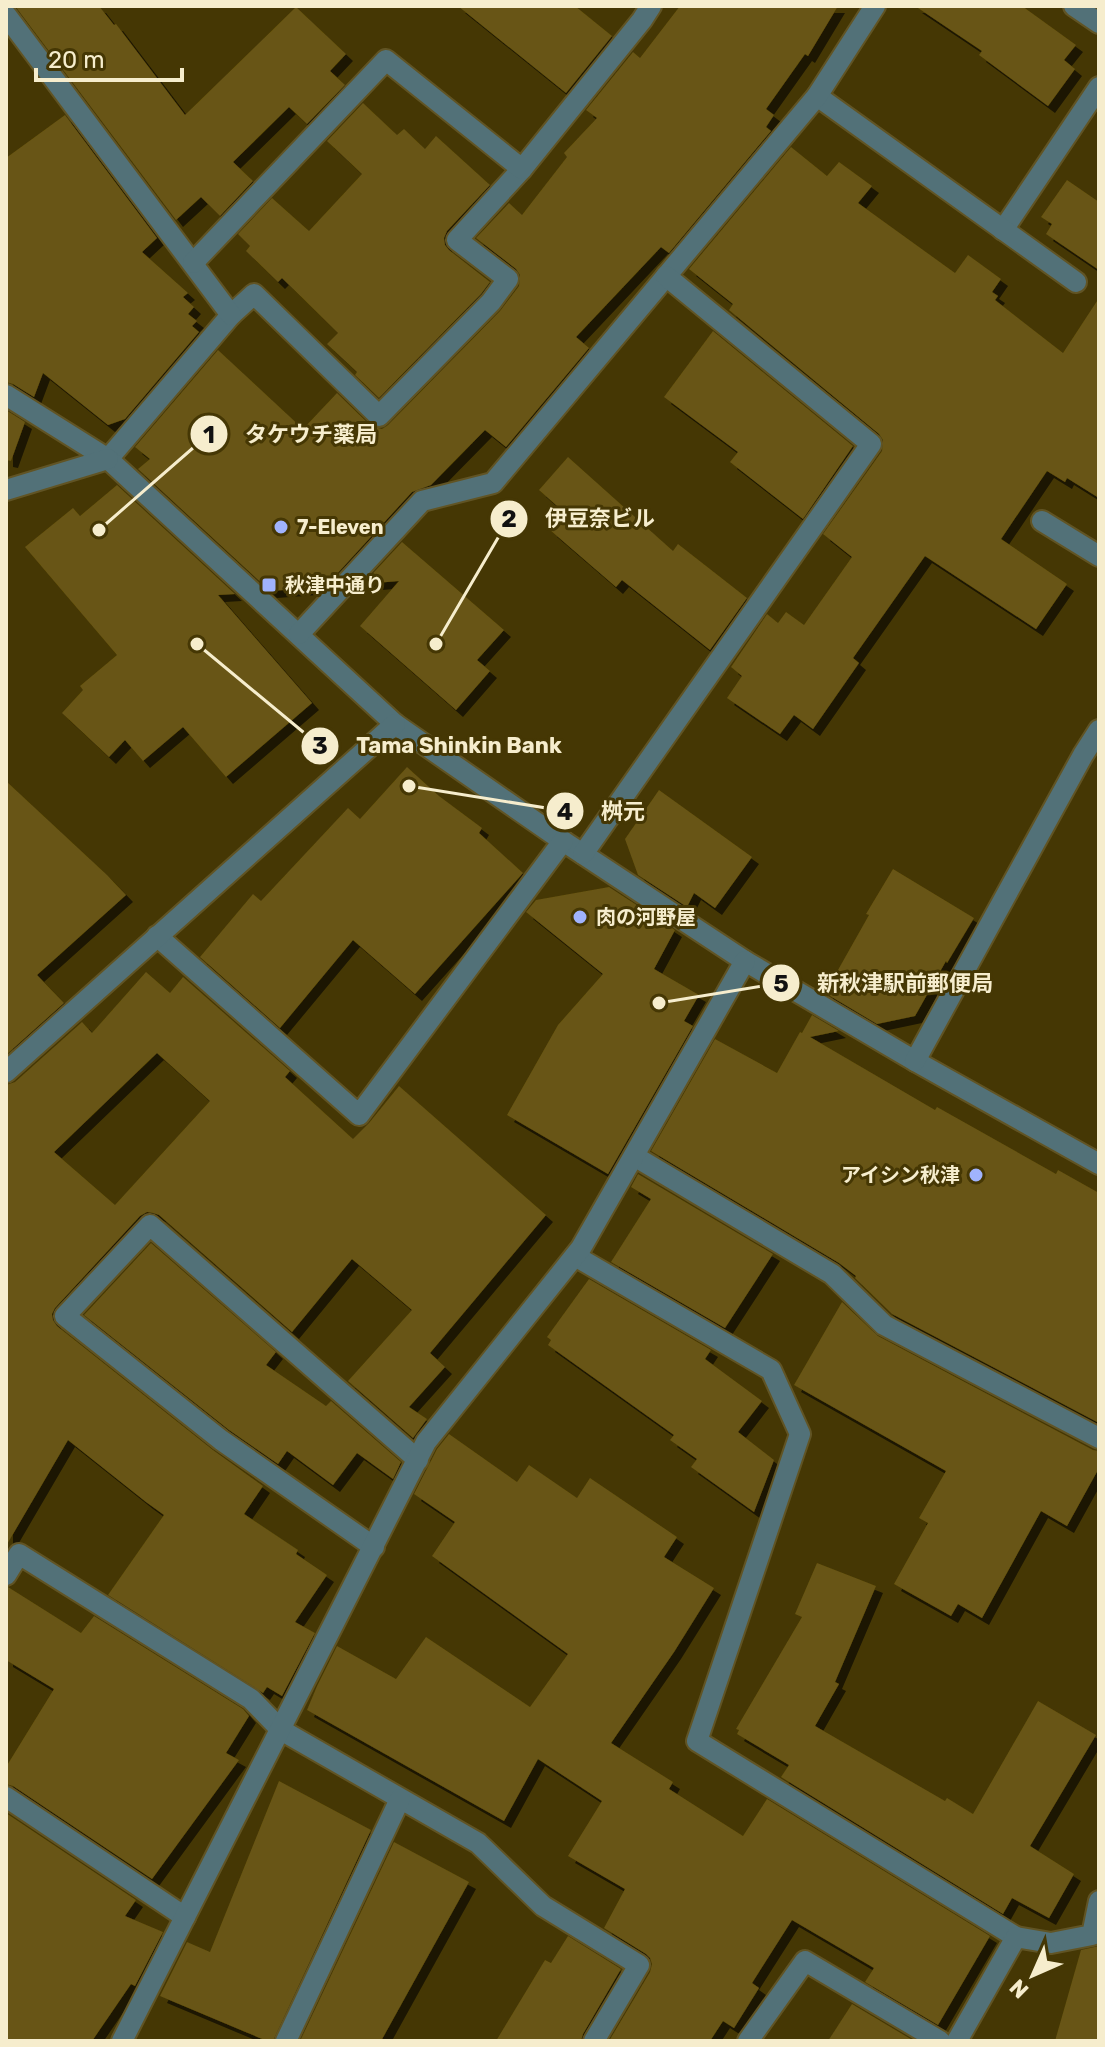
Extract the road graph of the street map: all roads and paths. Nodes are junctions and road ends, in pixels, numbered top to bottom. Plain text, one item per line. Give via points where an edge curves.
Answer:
1 (651, 6) edge
2 (875, 6) edge
3 (1074, 6) edge
4 (6, 15) edge
5 (1099, 23) edge
6 (1099, 87) edge
7 (817, 96) junction
8 (522, 169) junction
9 (1003, 230) junction
10 (193, 263) junction
11 (666, 276) junction
12 (1076, 282) dead end
13 (231, 315) junction
14 (6, 395) edge
15 (108, 459) junction
16 (6, 490) edge
17 (1042, 521) dead end
18 (1099, 556) edge
19 (299, 634) junction
20 (395, 724) junction
21 (1099, 730) edge
22 (563, 841) junction
23 (583, 854) junction
24 (157, 936) junction
25 (745, 961) junction
26 (915, 1061) junction
27 (6, 1072) edge
28 (634, 1156) junction
29 (1099, 1164) edge
30 (575, 1256) junction
31 (1099, 1438) edge
32 (418, 1460) junction
33 (374, 1547) junction
34 (6, 1575) edge
35 (281, 1730) junction
36 (6, 1797) edge
37 (400, 1799) junction
38 (1099, 1901) edge
39 (185, 1917) junction
40 (1095, 1936) edge
41 (1016, 1937) junction
42 (122, 2041) edge
43 (286, 2041) edge
44 (594, 2041) edge
45 (748, 2041) edge
46 (940, 2041) edge
47 (957, 2041) edge

1 - 8 street
2 - 7 street
3 - 5 street
4 - 10 street
6 - 9 street
7 - 9 street
7 - 11 street
8 - 10 street via 386,60
8 - 13 street via 457,240 508,279 379,416 254,294
9 - 12 street
10 - 13 street
11 - 19 street via 493,483 422,501
11 - 23 street via 871,444
13 - 15 street
14 - 15 street
15 - 16 street
15 - 19 street
17 - 18 street
19 - 20 street
20 - 22 street
20 - 24 street
21 - 26 street
22 - 23 street
22 - 24 street via 359,1115
23 - 25 street
24 - 27 street
25 - 26 street
25 - 28 street
26 - 29 street
28 - 30 street
28 - 31 street via 832,1274 884,1325
30 - 32 street via 426,1442
30 - 41 street via 771,1370 800,1434 697,1741
32 - 33 street
32 - 33 street via 150,1225 65,1316 221,1440
33 - 35 street
34 - 35 street via 19,1554 251,1699
35 - 37 street
35 - 39 street
36 - 39 street
37 - 43 street
37 - 44 street via 478,1843 543,1906 639,1965
38 - 40 street
39 - 42 street
40 - 41 street via 1051,1943
41 - 47 street
45 - 46 street via 805,1961

